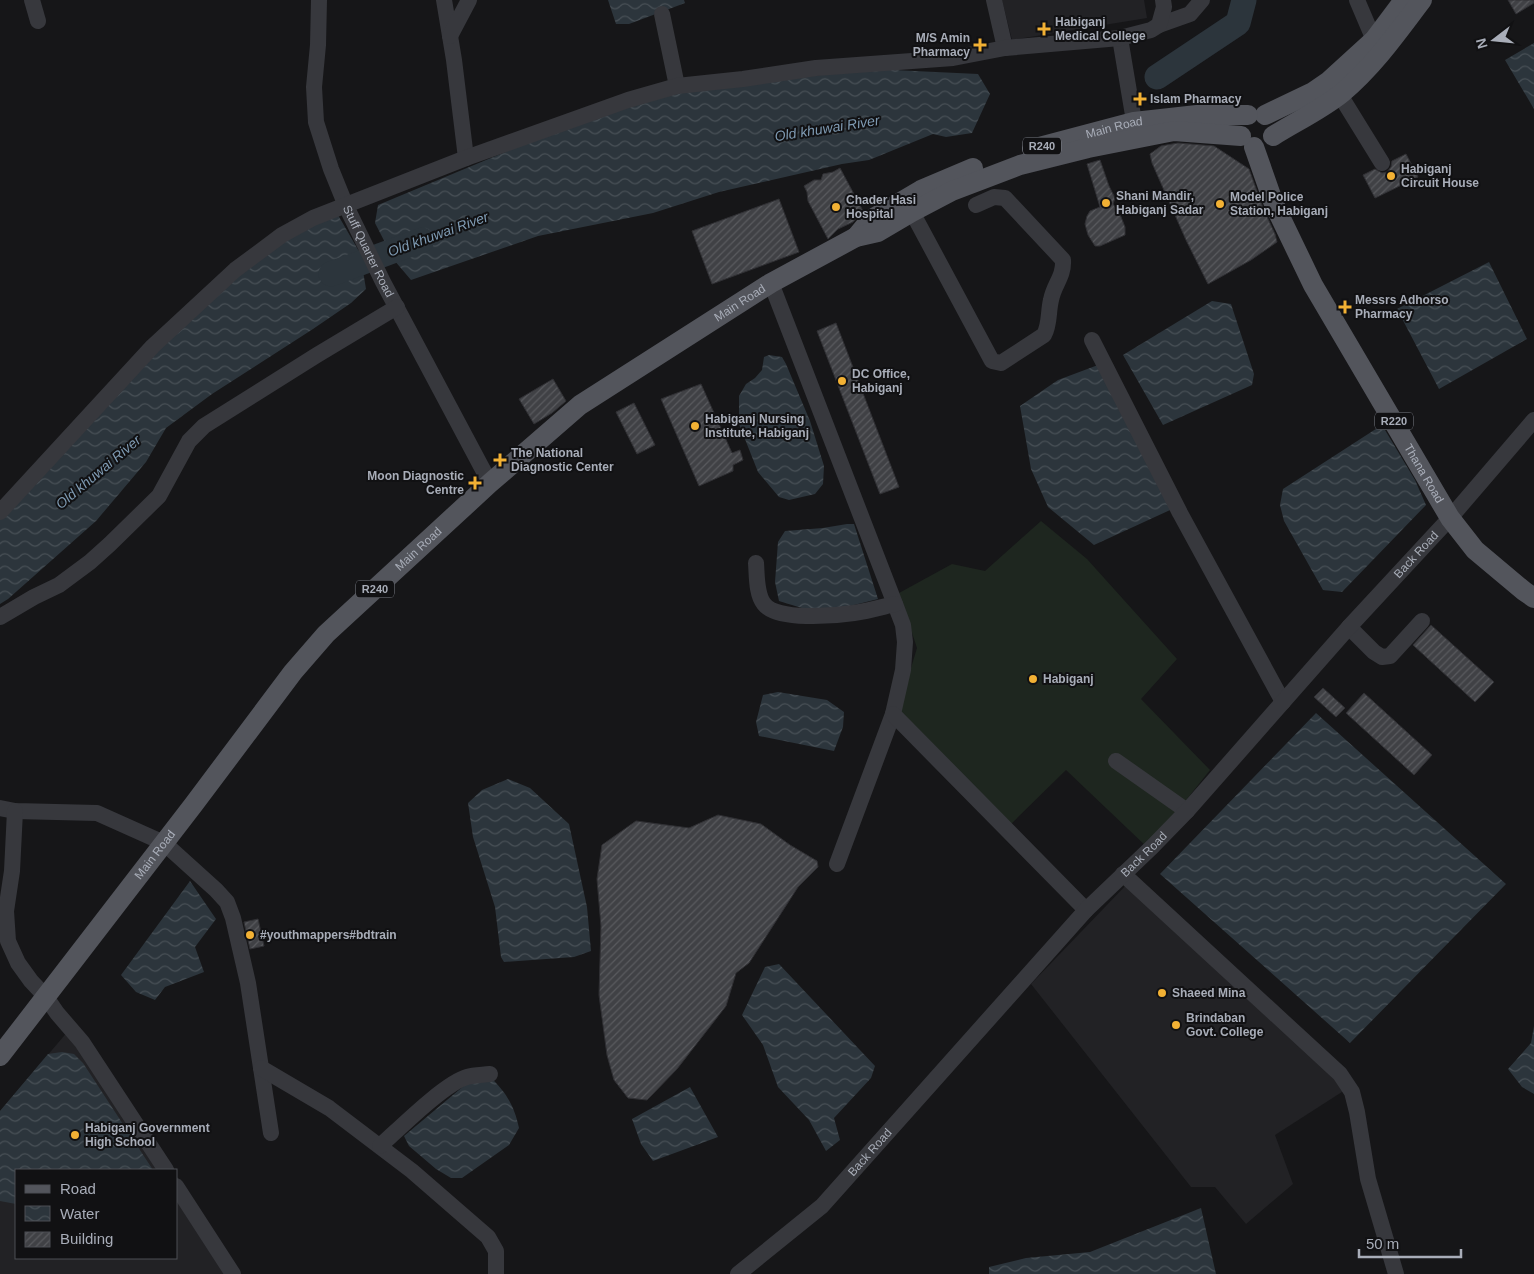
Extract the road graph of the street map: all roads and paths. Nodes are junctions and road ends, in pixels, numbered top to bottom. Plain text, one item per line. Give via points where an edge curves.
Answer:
1 (32, 0) edge
2 (319, 0) edge
3 (444, 0) edge
4 (469, 0) edge
5 (994, 0) edge
6 (1163, 0) edge
7 (1202, 0) edge
8 (1357, 0) edge
9 (1404, 0) edge
10 (1422, 0) edge
11 (662, 14) dead end
12 (38, 21) dead end
13 (1159, 25) junction
14 (450, 36) junction
15 (1120, 38) junction
16 (1374, 40) junction
17 (1005, 48) junction
18 (677, 86) junction
19 (1334, 88) junction
20 (1257, 115) junction
21 (1135, 130) junction
22 (1258, 141) junction
23 (466, 158) junction
24 (1382, 164) dead end
25 (976, 204) dead end
26 (346, 206) junction
27 (912, 212) junction
28 (856, 237) junction
29 (771, 283) junction
30 (397, 307) junction
31 (1092, 340) dead end
32 (1534, 420) edge
33 (490, 483) junction
34 (0, 512) edge
35 (1450, 518) junction
36 (756, 563) dead end
37 (1534, 598) edge
38 (895, 604) junction
39 (0, 617) edge
40 (1422, 621) dead end
41 (1349, 626) junction
42 (1283, 702) junction
43 (893, 714) junction
44 (1116, 762) dead end
45 (8, 809) edge
46 (1186, 811) junction
47 (164, 843) junction
48 (837, 864) dead end
49 (1122, 874) junction
50 (1086, 910) junction
51 (46, 997) junction
52 (0, 1056) edge
53 (261, 1068) junction
54 (490, 1074) dead end
55 (272, 1133) dead end
56 (380, 1146) junction
57 (165, 1169) edge
58 (178, 1189) edge
59 (233, 1274) edge
60 (496, 1274) edge
61 (738, 1274) edge
62 (1396, 1274) edge

1 - 12 street
2 - 26 street, Stuff Quarter Road via 314,87 316,122
3 - 14 street
4 - 14 street
5 - 17 street
6 - 13 street
7 - 13 street via 1190,14
8 - 16 street
9 - 16 main road, Main Road / R240
10 - 19 main road, Main Road / R240 via 1384,52 1361,76
11 - 18 street
13 - 15 street
14 - 23 street
15 - 17 street
15 - 21 street
16 - 19 main road, Main Road / R240
17 - 18 street via 952,58 816,68
18 - 23 street via 628,100
19 - 20 main road, Main Road / R240 via 1313,92
19 - 22 main road, Main Road / R240
19 - 24 street
20 - 21 main road, Main Road / R240 via 1197,114
20 - 22 main road, Thana Road via 1273,124
20 - 22 main road via 1240,124
21 - 22 main road, Main Road / R240
21 - 27 main road, Main Road / R240 via 1088,148 1020,165 952,191
21 - 28 main road, Main Road / R240 via 1035,148 981,165 921,190 870,220
22 - 35 main road, Thana Road / R220 via 1274,204 1313,285
23 - 26 street
25 - 27 street via 994,197 1005,198 1063,260 1064,270 1053,291 1044,335 1001,363 992,361
26 - 30 street, Stuff Quarter Road
26 - 34 street via 313,218 282,235 235,270 154,346
27 - 28 main road, Main Road / R240 via 878,232
28 - 29 main road, Main Road / R240
29 - 33 main road, Main Road / R240 via 580,405
29 - 38 street
30 - 33 street, Stuff Quarter Road
30 - 39 street via 204,426 189,441 160,496 110,544 59,585
31 - 42 street via 1180,513
32 - 35 street, Back Road
33 - 47 main road, Main Road / R240 via 326,634 293,672
35 - 37 main road, R220 via 1475,550
35 - 41 street, Back Road
36 - 38 street via 759,593 770,610 814,616 854,613
38 - 43 street via 905,642 903,670
40 - 41 street via 1394,653 1382,657
41 - 42 street, Back Road
42 - 46 street, Back Road
43 - 48 street
43 - 50 street
44 - 46 street
45 - 47 street via 97,812
45 - 51 street via 12,871 6,911 8,941 18,962
46 - 49 street, Back Road
47 - 51 main road, Main Road / R240
47 - 53 street via 227,902 248,983
49 - 50 street, Back Road
49 - 62 street via 1340,1074 1352,1092 1358,1112 1368,1179
50 - 61 street, Back Road via 822,1206
51 - 52 main road, Main Road / R240
51 - 57 street via 82,1042
53 - 55 street
53 - 56 street via 329,1108
54 - 56 street via 459,1080
56 - 60 street via 488,1237 496,1251
58 - 59 street

